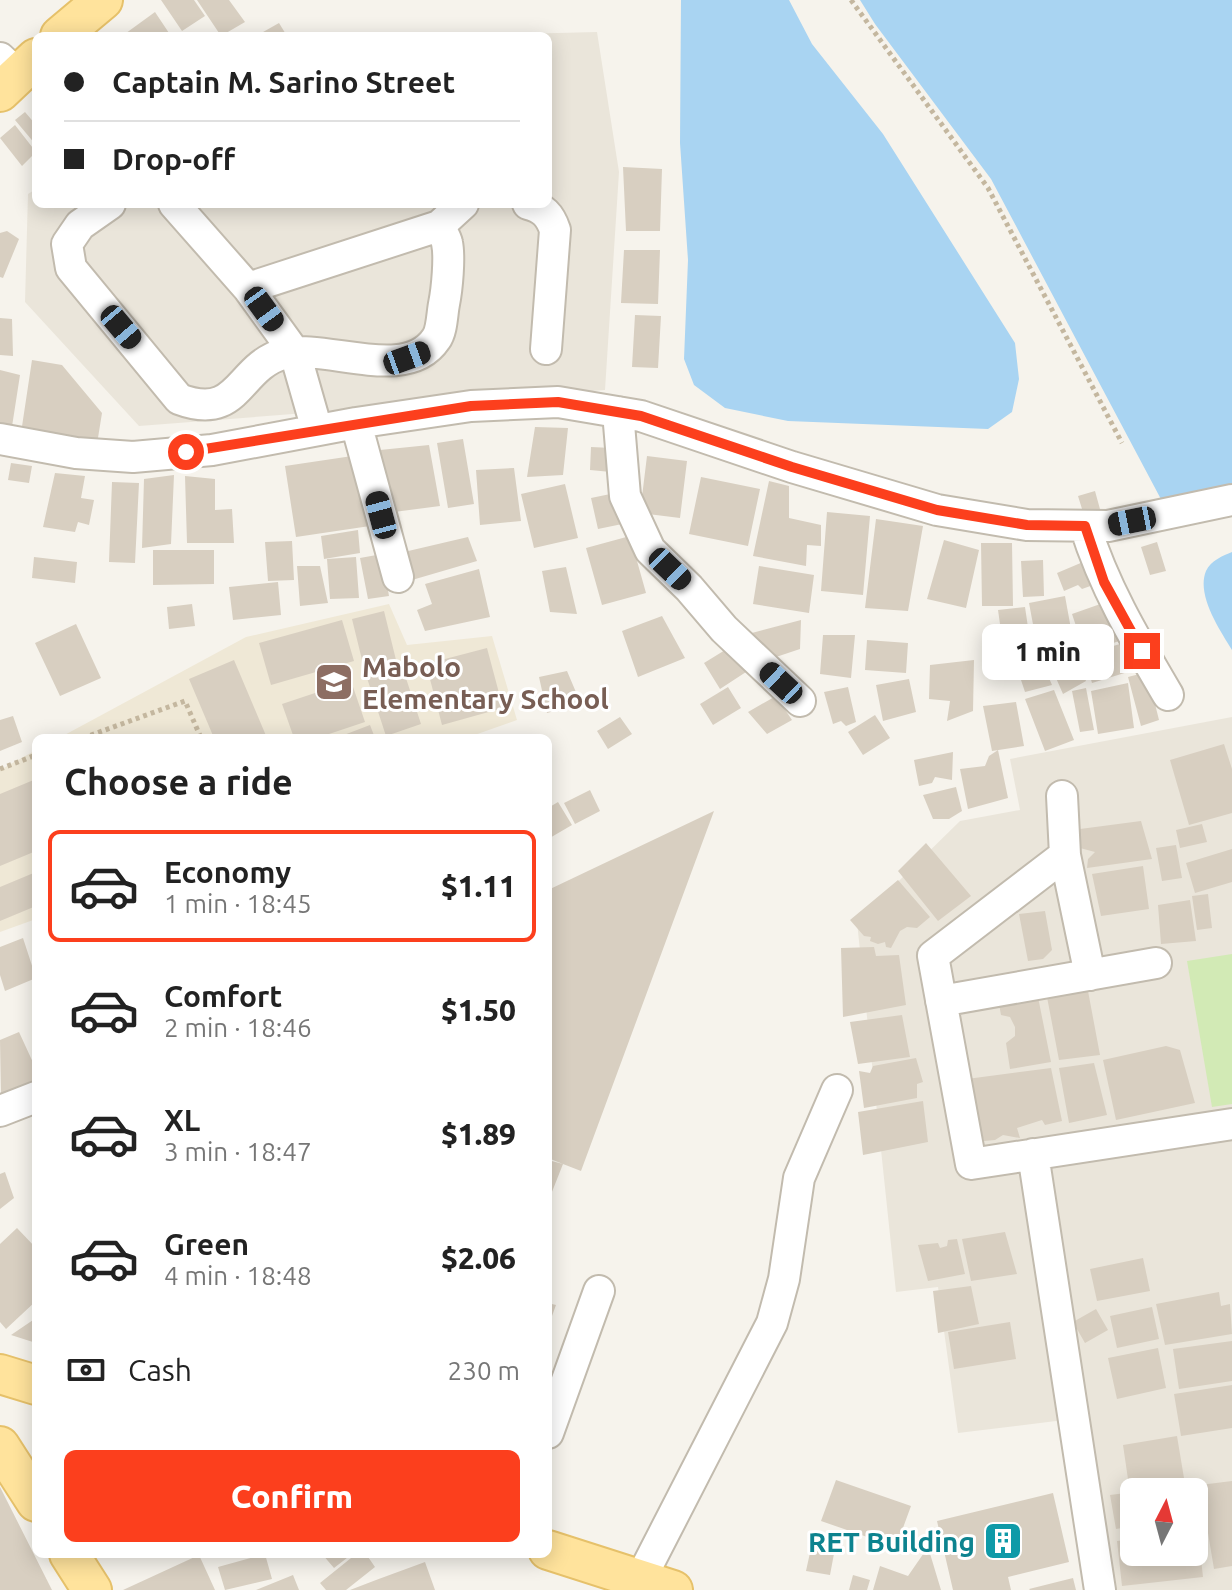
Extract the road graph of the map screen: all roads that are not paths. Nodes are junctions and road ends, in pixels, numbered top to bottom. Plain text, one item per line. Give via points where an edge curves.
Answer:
1 (103, 0) edge
2 (65, 32) edge
3 (104, 208) edge
4 (178, 208) edge
5 (459, 208) edge
6 (539, 208) edge
7 (439, 226) junction
8 (248, 288) junction
9 (546, 349) dead end
10 (295, 353) junction
11 (618, 412) junction
12 (356, 423) junction
13 (317, 430) junction
14 (0, 439) edge
15 (1232, 500) edge
16 (1085, 526) junction
17 (398, 577) dead end
18 (1168, 695) dead end
19 (800, 701) dead end
20 (1062, 796) dead end
21 (1065, 855) junction
22 (1156, 963) dead end
23 (1090, 975) junction
24 (941, 1001) junction
25 (837, 1090) dead end
26 (32, 1099) edge
27 (0, 1111) edge
28 (1232, 1124) edge
29 (1033, 1154) junction
30 (599, 1291) dead end
31 (0, 1374) edge
32 (32, 1384) edge
33 (552, 1422) edge
34 (0, 1446) edge
35 (32, 1496) edge
36 (552, 1551) edge
37 (72, 1558) edge
38 (656, 1585) edge
39 (92, 1590) edge
40 (1100, 1590) edge

1 - 2 main road
3 - 10 street via 80,225 67,244 71,268 179,399 198,406 222,403 269,361
4 - 8 street
5 - 7 street
6 - 9 street via 555,230
7 - 8 street
7 - 10 street via 447,242 446,294 438,337 425,351 372,360
8 - 10 street
10 - 13 street
11 - 12 street via 558,402 471,406
11 - 16 street via 937,510 1027,525
11 - 19 street via 625,496 650,550
12 - 13 street
12 - 17 street
13 - 14 street via 212,450 133,457
15 - 16 street via 1108,526
16 - 18 street via 1104,582
20 - 21 street
21 - 23 street
21 - 24 street via 933,956
22 - 23 street
23 - 24 street
24 - 29 street via 971,1164
25 - 38 street via 799,1178 772,1323
26 - 27 street
28 - 29 street
29 - 40 street
30 - 33 street
31 - 32 main road
34 - 35 main road
36 - 38 main road
37 - 39 main road

